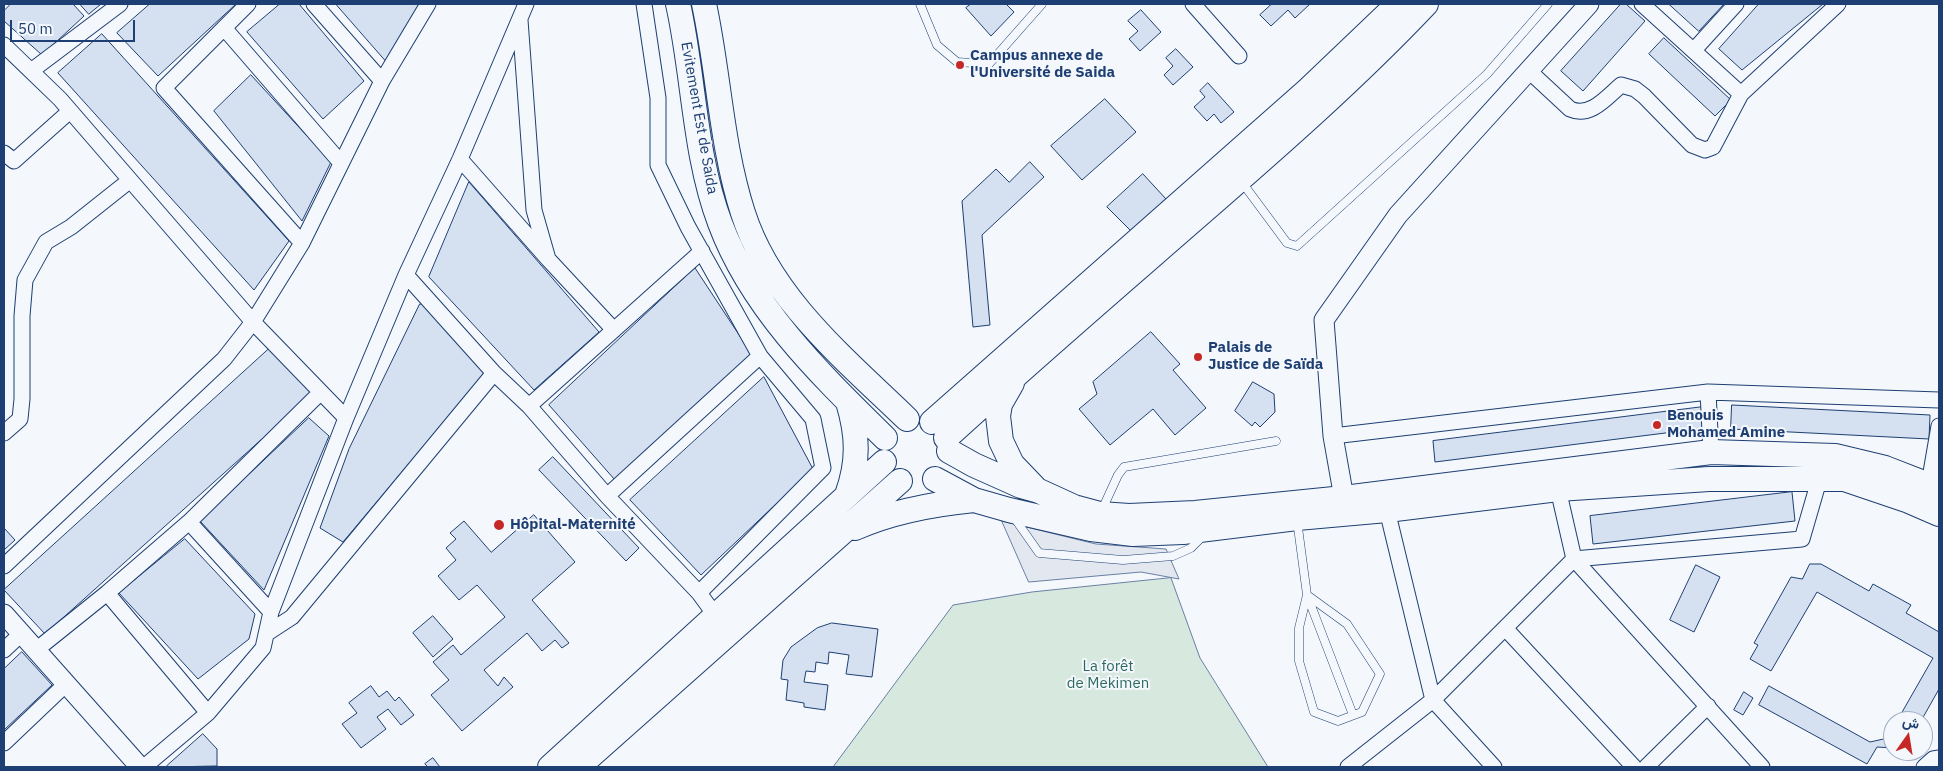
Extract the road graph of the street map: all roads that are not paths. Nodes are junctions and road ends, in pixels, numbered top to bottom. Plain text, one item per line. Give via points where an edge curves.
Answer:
1 (120, 4) edge
2 (248, 4) edge
3 (314, 4) edge
4 (428, 4) edge
5 (644, 4) edge
6 (678, 4) edge
7 (704, 4) edge
8 (920, 4) edge
9 (1042, 4) edge
10 (1192, 4) edge
11 (1398, 4) edge
12 (1426, 4) edge
13 (1548, 4) edge
14 (1589, 4) edge
15 (1642, 4) edge
16 (1736, 4) edge
17 (1838, 4) edge
18 (523, 11) edge
19 (225, 29) junction
20 (4, 45) edge
21 (1694, 50) junction
22 (1239, 56) dead end
23 (31, 70) junction
24 (1528, 70) junction
25 (382, 81) junction
26 (1741, 94) junction
27 (70, 111) junction
28 (4, 153) edge
29 (460, 159) junction
30 (341, 163) junction
31 (1240, 179) junction
32 (129, 181) junction
33 (302, 243) junction
34 (702, 251) junction
35 (548, 259) junction
36 (406, 275) junction
37 (253, 322) junction
38 (614, 330) junction
39 (760, 356) junction
40 (1018, 372) junction
41 (494, 373) junction
42 (1708, 392) junction
43 (320, 393) junction
44 (1939, 400) edge
45 (848, 401) junction
46 (529, 406) junction
47 (346, 418) junction
48 (907, 419) junction
49 (1939, 426) edge
50 (4, 434) edge
51 (1333, 436) junction
52 (942, 437) junction
53 (885, 438) junction
54 (1276, 441) dead end
55 (1711, 452) junction
56 (884, 462) junction
57 (1820, 477) junction
58 (935, 478) junction
59 (900, 481) junction
60 (1934, 486) edge
61 (1558, 489) junction
62 (1039, 492) junction
63 (847, 495) junction
64 (607, 496) junction
65 (1344, 498) junction
66 (974, 500) junction
67 (1008, 510) junction
68 (1387, 510) junction
69 (1295, 511) junction
70 (1100, 514) junction
71 (1939, 514) edge
72 (189, 522) junction
73 (1211, 529) junction
74 (840, 535) junction
75 (1574, 559) junction
76 (4, 566) edge
77 (107, 593) junction
78 (699, 593) junction
79 (1306, 595) junction
80 (271, 612) junction
81 (4, 614) edge
82 (723, 625) junction
83 (1506, 628) junction
84 (22, 634) junction
85 (266, 634) junction
86 (4, 650) edge
87 (36, 650) junction
88 (66, 684) junction
89 (1433, 700) junction
90 (1708, 706) junction
91 (208, 713) junction
92 (1353, 715) junction
93 (4, 743) edge
94 (1939, 758) edge
95 (140, 767) edge
96 (144, 767) edge
97 (550, 767) edge
98 (578, 767) edge
99 (1348, 767) edge
100 (1494, 767) edge
101 (1634, 767) edge
102 (1646, 767) edge
103 (1762, 767) edge
104 (1924, 767) edge

1 - 23 street
2 - 19 street
3 - 25 street
4 - 25 street
5 - 34 street via 658,98 658,165
6 - 45 main road, Evitement Est de Saida via 706,175 719,222 738,266 770,314
7 - 48 main road via 731,169 743,214 760,255 790,299 824,339
8 - 9 lane via 937,45 957,62 988,64
10 - 22 street
11 - 52 main road
12 - 31 main road via 1334,94
13 - 31 lane via 1487,74 1297,246 1287,244
14 - 24 street
15 - 21 street
16 - 21 street
17 - 26 street
18 - 29 street
18 - 35 street via 534,210
19 - 30 street
19 - 33 street via 164,88
20 - 23 street
21 - 26 street
23 - 27 street
24 - 26 street via 1578,113 1587,112 1621,85 1636,89 1692,145 1705,150 1713,146
24 - 51 street via 1398,215 1324,320
25 - 30 street
27 - 28 street via 14,161
27 - 32 street
29 - 35 street
29 - 36 street
30 - 33 street
31 - 40 main road
32 - 37 street
32 - 50 street via 71,227 46,242 25,280 20,419
33 - 37 street
34 - 38 street
34 - 39 street
35 - 38 street
36 - 41 street
36 - 47 street
37 - 43 street
37 - 76 street via 224,358
38 - 46 street
39 - 64 street
39 - 78 street via 813,419 823,468
40 - 52 main road
40 - 62 main road via 1000,404 999,429 1012,464
41 - 46 street
41 - 85 street via 292,618
42 - 44 street
42 - 51 street
42 - 55 street
43 - 47 street
43 - 72 street
45 - 53 main road, Evitement Est de Saida
45 - 63 main road via 854,420 857,458
46 - 64 street
47 - 80 street
48 - 52 main road via 920,418
48 - 53 main road via 896,424
49 - 60 street
51 - 65 street
52 - 58 main road via 944,470
52 - 62 main road via 974,465
53 - 56 main road
54 - 70 lane via 1124,467
55 - 60 main road via 1835,456 1885,468
55 - 65 main road
56 - 59 main road
56 - 63 main road
57 - 61 main road via 1709,478
57 - 71 main road via 1844,479
57 - 75 street via 1802,539
58 - 59 main road via 921,484
58 - 66 main road
59 - 74 main road
61 - 68 main road
61 - 75 street
62 - 70 main road
63 - 82 main road
64 - 78 street
65 - 69 main road
66 - 67 main road
66 - 74 main road via 910,510
67 - 73 main road via 1133,534
67 - 73 lane via 1039,554 1123,560 1173,556 1191,548
68 - 69 main road
68 - 89 street
69 - 70 main road
69 - 73 main road
69 - 79 lane
72 - 77 street
72 - 80 street
74 - 82 main road
75 - 83 street
75 - 90 street
77 - 87 street
77 - 91 street
78 - 82 street
79 - 92 lane
79 - 92 lane via 1347,624 1380,674 1362,712
79 - 92 lane via 1299,628 1299,661 1314,712 1338,721
80 - 85 street
81 - 84 street
82 - 97 main road
82 - 98 main road
83 - 89 street
83 - 101 street
84 - 86 street
84 - 87 street
85 - 91 street via 263,648
87 - 88 street
88 - 93 street
88 - 95 street
89 - 99 street
89 - 100 street
90 - 102 street
90 - 103 street
91 - 96 street
94 - 104 street

